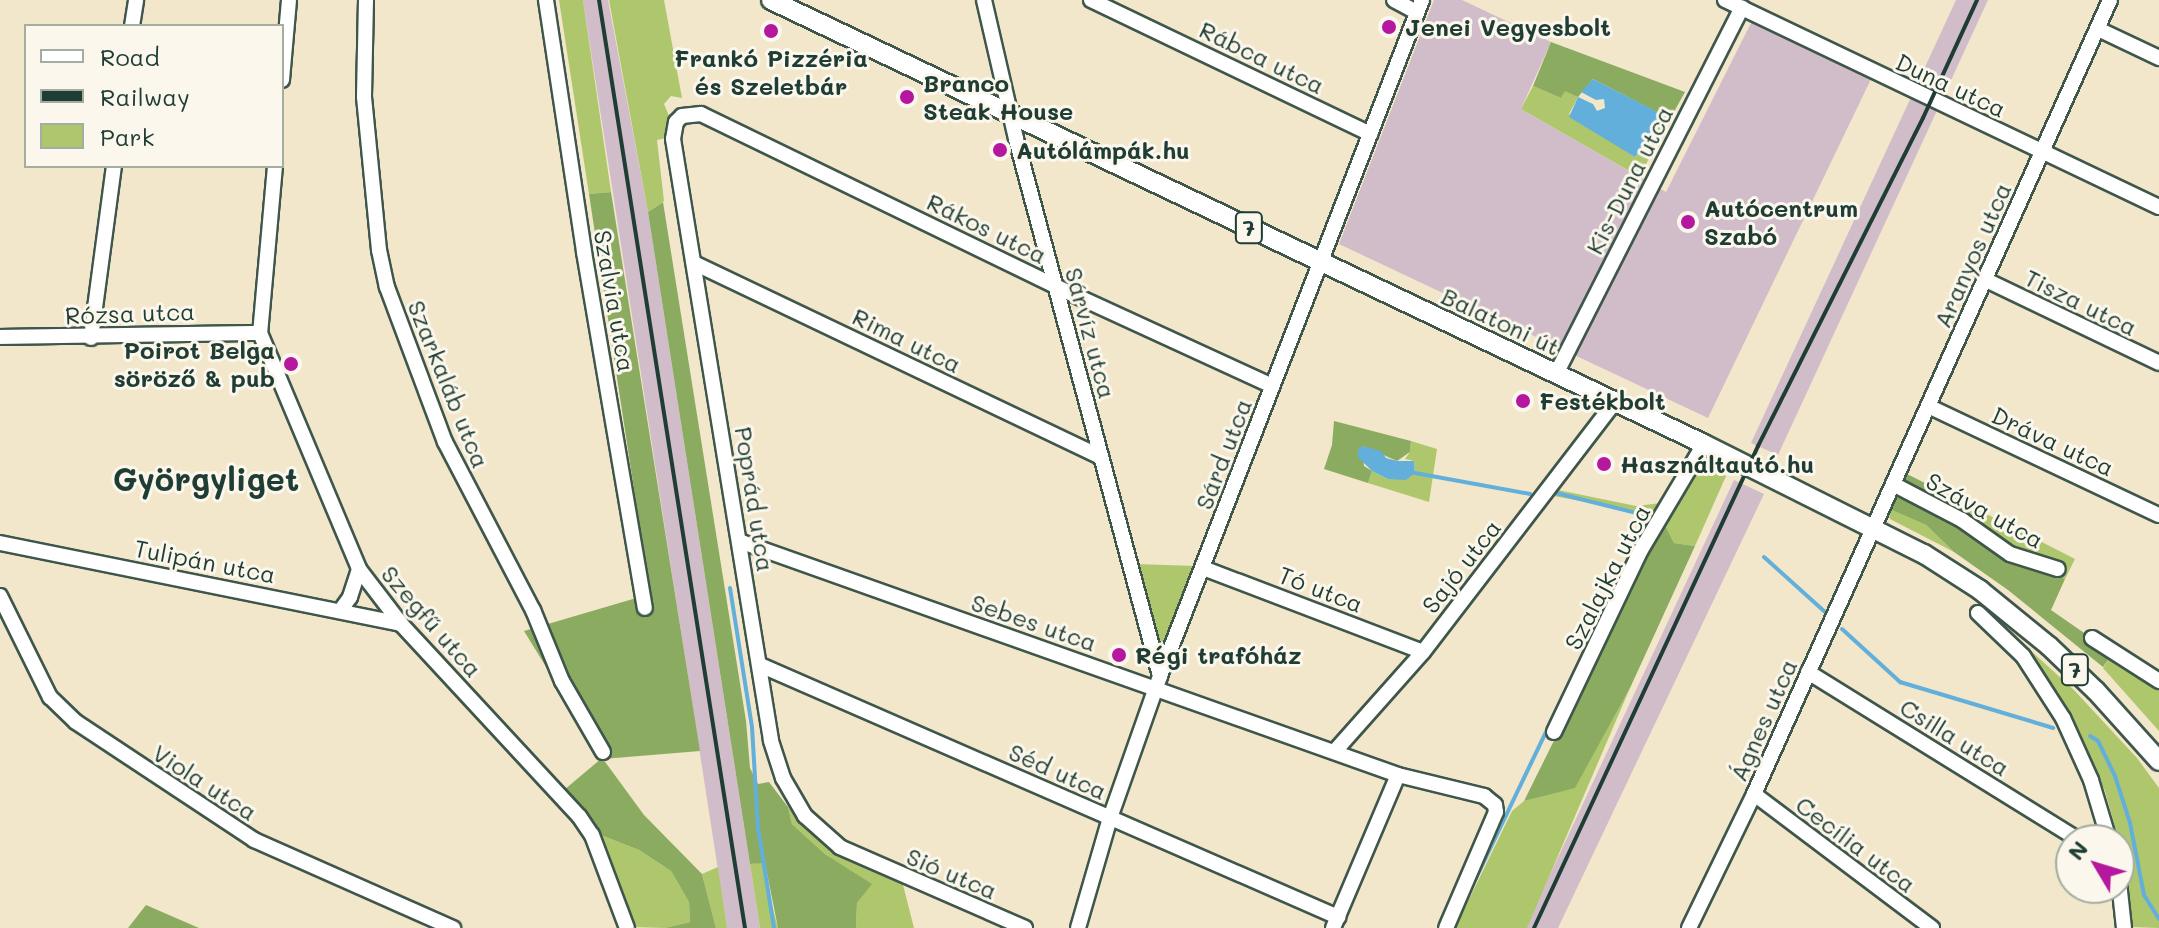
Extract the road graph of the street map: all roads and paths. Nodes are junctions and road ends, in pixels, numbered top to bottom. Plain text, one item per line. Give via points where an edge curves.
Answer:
1 (136, 0) edge
2 (289, 0) edge
3 (366, 0) edge
4 (546, 0) edge
5 (771, 0) edge
6 (984, 0) edge
7 (1091, 0) edge
8 (1394, 0) edge
9 (1725, 0) edge
10 (2110, 0) edge
11 (1420, 6) edge
12 (1742, 7) junction
13 (132, 24) edge
14 (2098, 29) junction
15 (284, 57) edge
16 (2159, 58) edge
17 (682, 116) joint
18 (1013, 117) junction
19 (1371, 134) junction
20 (2042, 152) junction
21 (114, 168) edge
22 (275, 168) edge
23 (2159, 207) edge
24 (1321, 262) junction
25 (694, 263) junction
26 (1984, 279) junction
27 (1057, 287) junction
28 (260, 333) junction
29 (0, 337) edge
30 (91, 338) junction
31 (2159, 363) edge
32 (1556, 374) junction
33 (1272, 386) junction
34 (1615, 402) junction
35 (1928, 406) junction
36 (1704, 444) junction
37 (1101, 457) junction
38 (1893, 484) junction
39 (2159, 515) edge
40 (1873, 527) junction
41 (739, 541) junction
42 (0, 543) edge
43 (1203, 568) junction
44 (359, 569) junction
45 (2058, 569) dead end
46 (0, 596) edge
47 (645, 608) dead end
48 (340, 611) junction
49 (1978, 613) dead end
50 (401, 624) junction
51 (2092, 638) dead end
52 (1423, 652) junction
53 (760, 665) junction
54 (1808, 672) junction
55 (2159, 681) edge
56 (1158, 682) junction
57 (1554, 732) dead end
58 (1335, 751) junction
59 (603, 752) dead end
60 (2159, 761) edge
61 (1398, 775) junction
62 (1754, 794) junction
63 (1110, 818) junction
64 (2104, 824) edge
65 (2055, 825) edge
66 (861, 858) joint
67 (2121, 904) edge
68 (1336, 923) edge
69 (1695, 925) edge
70 (453, 928) edge
71 (627, 928) edge
72 (1025, 928) edge
73 (1078, 928) edge
74 (1446, 928) edge
75 (1932, 928) edge
76 (2124, 928) edge

1 - 13 street
2 - 15 street
3 - 59 street, Szarkaláb utca via 364,97 387,287 457,468 533,610 562,681
4 - 47 street, Szalvia utca
5 - 18 main road, Balatoni út / 7
6 - 18 street, Sárvíz utca
7 - 19 street, Rábca utca
8 - 11 street
9 - 12 street, Duna utca
10 - 14 street, Aranyos utca
11 - 19 street, Sárd utca
12 - 20 street, Duna utca
12 - 32 street, Kis-Duna utca
14 - 16 street
14 - 20 street, Aranyos utca
17 - 25 street, Poprád utca via 673,128 673,139
17 - 27 street, Rákos utca via 701,114
18 - 24 main road, Balatoni út / 7
18 - 27 street, Sárvíz utca
19 - 24 street, Sárd utca
20 - 23 street, Duna utca
20 - 26 street, Aranyos utca
21 - 30 street
22 - 28 street, Szegfű utca
24 - 32 main road, Balatoni út / 7
24 - 33 street, Sárd utca
25 - 37 street, Rima utca
25 - 41 street, Poprád utca
26 - 31 street, Tisza utca
26 - 35 street, Aranyos utca
27 - 33 street, Rákos utca
27 - 37 street, Sárvíz utca
28 - 30 street, Rózsa utca
28 - 44 street, Szegfű utca
29 - 30 street, Rózsa utca
32 - 34 main road, Balatoni út / 7
33 - 43 street, Sárd utca
34 - 36 main road, Balatoni út / 7
34 - 52 street, Sajó utca
35 - 38 street, Aranyos utca
35 - 39 street, Dráva utca
36 - 40 main road, Balatoni út / 7
36 - 57 street, Szalajka utca via 1641,550
37 - 56 street, Sárvíz utca
38 - 40 street, Aranyos utca
38 - 45 street, Száva utca via 1962,520 2010,554
40 - 54 street, Ágnes utca
40 - 60 main road, Balatoni út / 7 via 1980,590 2049,646
41 - 53 street, Poprád utca
41 - 56 street, Sebes utca
42 - 48 street, Tulipán utca
43 - 52 street, Tó utca
43 - 56 street, Sárd utca
44 - 48 street
44 - 50 street, Szegfű utca
46 - 70 street, Viola utca via 50,697 76,722 254,840
48 - 50 street, Tulipán utca
49 - 64 street via 2023,656 2063,718
50 - 71 street, Szegfű utca via 579,816 592,835
51 - 55 street
52 - 58 street, Sajó utca
53 - 63 street, Séd utca
53 - 66 street, Poprád utca via 771,740 789,793 827,837
54 - 62 street, Ágnes utca
54 - 65 street, Csilla utca
56 - 58 street, Sebes utca
56 - 63 street, Sárd utca
58 - 61 street, Sebes utca
61 - 68 street
61 - 74 street, Sebes utca via 1484,796 1495,805
62 - 69 street, Ágnes utca
62 - 75 street, Cecília utca
63 - 68 street, Séd utca
63 - 73 street, Sárd utca
66 - 72 street, Sió utca
67 - 76 street

